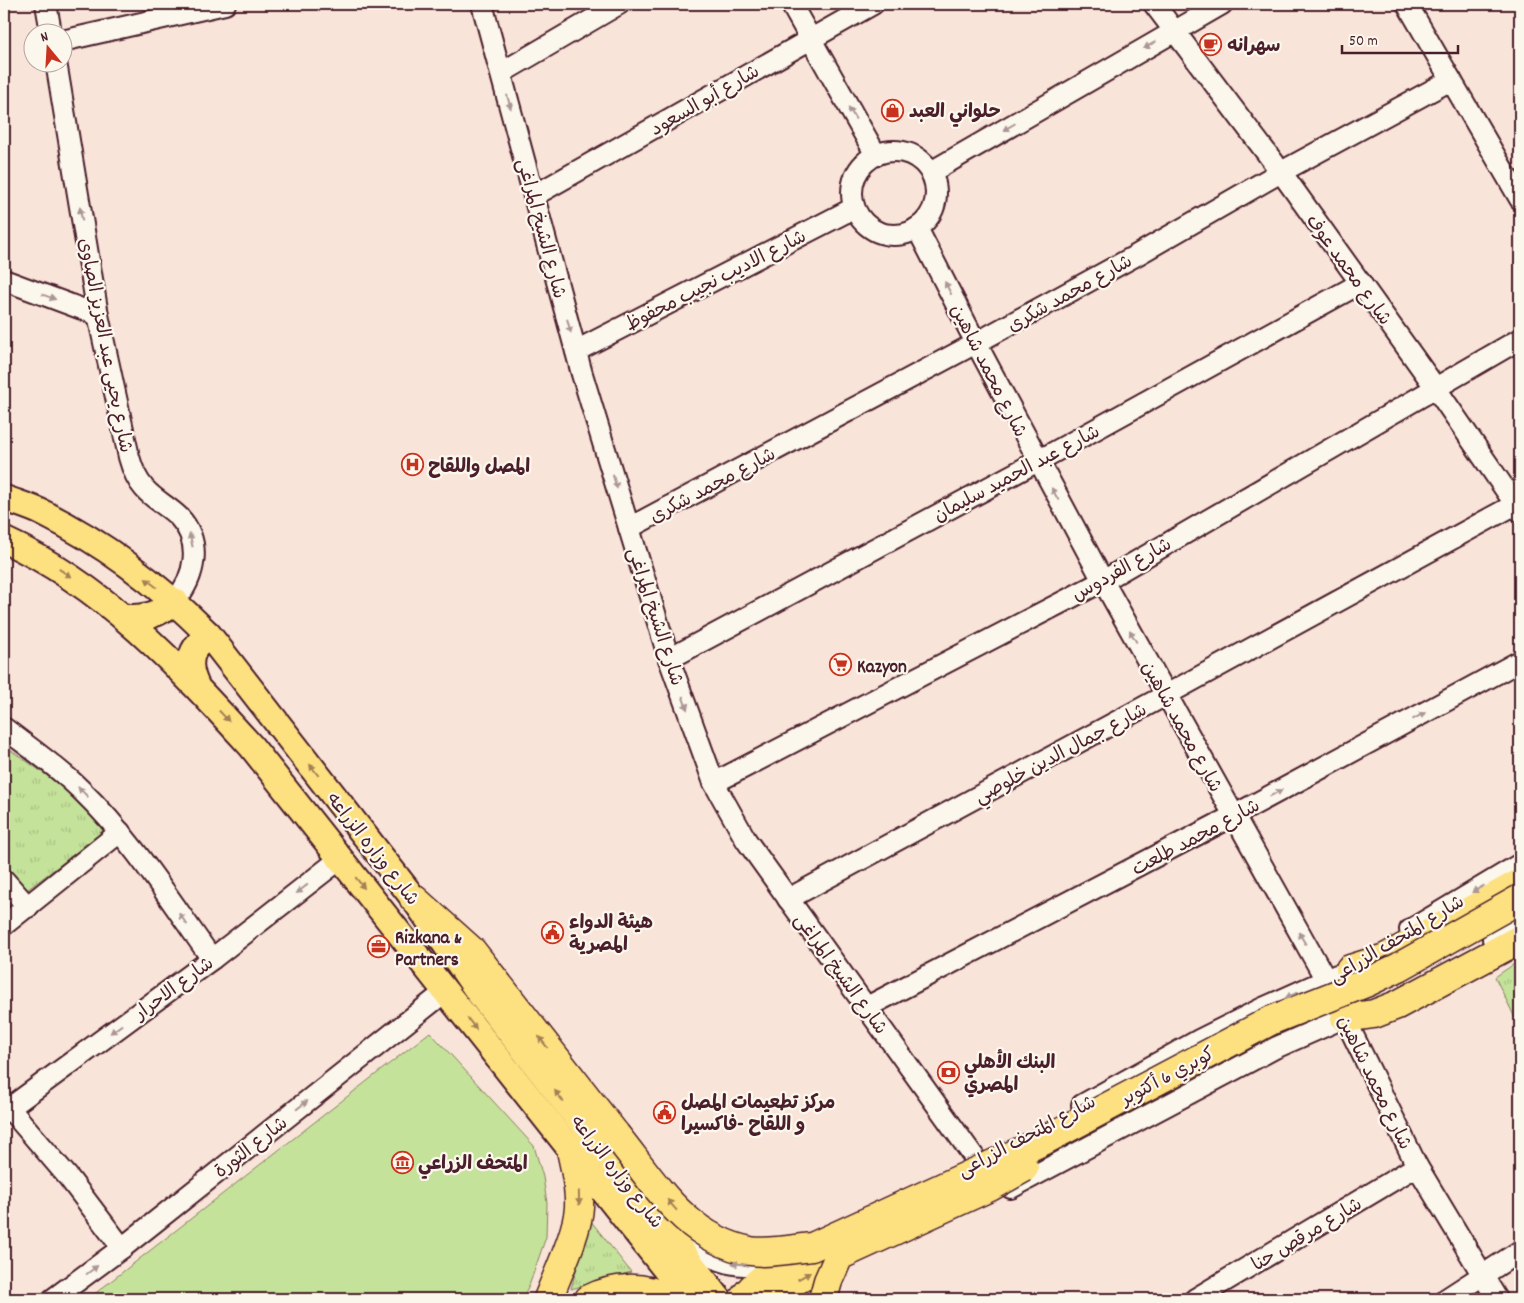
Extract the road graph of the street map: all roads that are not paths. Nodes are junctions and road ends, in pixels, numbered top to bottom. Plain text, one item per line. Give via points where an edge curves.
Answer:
1 (46, 4) edge
2 (225, 4) edge
3 (482, 4) edge
4 (619, 4) edge
5 (791, 4) edge
6 (873, 4) edge
7 (1154, 4) edge
8 (1222, 4) edge
9 (1408, 4) edge
10 (49, 22) edge
11 (1174, 31) junction
12 (72, 39) edge
13 (810, 39) junction
14 (58, 72) edge
15 (501, 73) junction
16 (1451, 80) junction
17 (876, 155) junction
18 (931, 172) junction
19 (1281, 172) junction
20 (535, 195) junction
21 (1520, 199) edge
22 (854, 208) junction
23 (918, 228) junction
24 (4, 280) edge
25 (1361, 283) junction
26 (98, 315) junction
27 (1520, 339) edge
28 (976, 343) junction
29 (576, 351) junction
30 (1435, 387) junction
31 (1038, 461) junction
32 (4, 498) edge
33 (1518, 507) edge
34 (629, 528) junction
35 (13, 544) edge
36 (1102, 581) junction
37 (175, 601) junction
38 (123, 617) junction
39 (208, 634) junction
40 (669, 659) junction
41 (1520, 661) edge
42 (196, 685) junction
43 (1166, 695) junction
44 (4, 728) edge
45 (714, 783) junction
46 (1234, 816) junction
47 (120, 832) junction
48 (340, 858) junction
49 (1520, 864) edge
50 (4, 880) edge
51 (1520, 883) edge
52 (414, 899) junction
53 (788, 899) junction
54 (1520, 899) edge
55 (28, 907) junction
56 (1520, 918) edge
57 (1520, 924) edge
58 (4, 925) edge
59 (1520, 939) edge
60 (212, 959) junction
61 (1350, 969) junction
62 (1326, 980) junction
63 (446, 991) junction
64 (867, 1007) junction
65 (1345, 1018) junction
66 (5, 1107) edge
67 (572, 1150) junction
68 (977, 1161) junction
69 (1418, 1166) junction
70 (655, 1219) junction
71 (851, 1223) junction
72 (812, 1247) junction
73 (122, 1248) junction
74 (1520, 1250) edge
75 (851, 1257) junction
76 (1483, 1275) junction
77 (552, 1288) edge
78 (53, 1299) edge
79 (589, 1299) edge
80 (667, 1299) edge
81 (689, 1299) edge
82 (719, 1299) edge
83 (743, 1299) edge
84 (772, 1299) edge
85 (813, 1299) edge
86 (823, 1299) edge
87 (1195, 1299) edge
88 (1446, 1299) edge
89 (1497, 1299) edge

1 - 10 street
2 - 12 street
3 - 15 street, شارع الشيخ المراغى
4 - 15 street
5 - 13 street
6 - 13 street, شارع أبو السعود
7 - 11 street, شارع محمد عوف
8 - 11 street
9 - 16 street
11 -> 18 street
11 - 19 street, شارع محمد عوف
17 -> 13 street
13 - 20 street, شارع أبو السعود
26 -> 14 street, شارع يحيى عبد العزيز الصاوى
15 -> 20 street, شارع الشيخ المراغى
16 - 19 street, شارع محمد شكرى
16 - 21 street
17 - 18 street via 900,151 913,155
17 - 22 street via 866,162 855,178
18 - 23 street via 936,184 933,209
19 - 25 street, شارع محمد عوف
19 - 28 street, شارع محمد شكرى
20 -> 29 street, شارع الشيخ المراغى
22 - 23 street via 862,221 888,235 904,234
22 - 29 street, شارع الاديب نجيب محفوظ
28 -> 23 street, شارع محمد شاهين
24 -> 26 street
25 - 30 street, شارع محمد عوف
25 - 31 street, شارع عبد الحميد سليمان
37 -> 26 street, شارع يحيى عبد العزيز الصاوى via 186,588 192,573 192,543 180,518 154,498 134,472
27 - 30 street, شارع الفردوس
28 - 31 street, شارع محمد شاهين
28 - 34 street, شارع محمد شكرى
29 -> 34 street, شارع الشيخ المراغى
30 - 33 street, شارع محمد عوف
30 - 36 street, شارع الفردوس
36 -> 31 street, شارع محمد شاهين
31 - 40 street, شارع عبد الحميد سليمان
37 -> 32 main road, شارع وزاره الزراعه via 102,546 41,512
33 - 43 street, شارع جمال الدين خلوصي
34 - 40 street, شارع الشيخ المراغى
35 -> 38 main road, شارع وزاره الزراعه via 62,570
43 -> 36 street, شارع محمد شاهين
36 - 45 street, شارع الفردوس
37 - 38 main road via 167,609 146,618
37 - 39 main road, شارع وزاره الزراعه
38 - 42 main road, شارع وزاره الزراعه
39 - 42 main road via 193,651 190,663
52 -> 39 main road, شارع وزاره الزراعه
40 -> 45 street, شارع الشيخ المراغى
46 -> 41 street, شارع محمد طلعت
42 -> 48 main road, شارع وزاره الزراعه via 251,746
43 - 46 street, شارع محمد شاهين
43 - 53 street, شارع جمال الدين خلوصي
47 -> 44 street via 81,790
45 - 53 street, شارع الشيخ المراغى via 746,840
62 -> 46 street, شارع محمد شاهين
46 - 64 street, شارع محمد طلعت
47 - 55 street
60 -> 47 street
48 -> 60 street, شارع الاحرار
48 -> 63 main road, شارع وزاره الزراعه
49 -> 61 street, شارع المتحف الزراعى
50 - 55 street
51 - 61 highway via 1385,958
70 -> 52 main road, شارع وزاره الزراعه via 479,993
72 -> 52 highway, bridge via 751,1251 722,1243 695,1227 674,1208 472,951
53 - 64 street, شارع الشيخ المراغى
54 - 72 highway, كوبري 6 أكتوبر, bridge via 1399,967 1272,1020 1043,1141
55 - 58 street
56 - 75 highway, كوبري 6 أكتوبر, bridge via 1394,988 1279,1034
57 - 65 street
59 - 65 highway via 1397,1005 1374,1014
60 -> 66 street, شارع الاحرار
61 - 62 street, شارع المتحف الزراعى
62 - 65 street, شارع محمد شاهين
62 -> 68 street, شارع المتحف الزراعى via 1199,1040
63 -> 67 main road, شارع وزاره الزراعه
73 -> 63 street, شارع الثورة
64 - 68 street, شارع الشيخ المراغى
65 - 69 street, شارع محمد شاهين
65 - 75 street via 1275,1048 954,1219
66 - 73 street via 69,1178
67 -> 77 highway via 579,1210
67 - 81 main road, شارع وزاره الزراعه
68 - 71 street, شارع المتحف الزراعى
69 - 76 street, شارع محمد شاهين
69 - 87 street, شارع مرقص حنا
71 -> 70 street, شارع المتحف الزراعى via 778,1260 752,1265 725,1262 701,1252
70 - 82 main road, شارع وزاره الزراعه
71 - 75 street via 849,1243 855,1252
72 - 83 highway via 771,1273
78 -> 73 street, شارع الثورة
74 - 76 street
84 -> 75 highway, كوبري 6 أكتوبر via 795,1281
75 - 85 street
75 - 86 highway, bridge via 828,1281
76 - 88 street
76 - 89 street, شارع محمد شاهين
79 - 80 highway via 602,1292 633,1288

